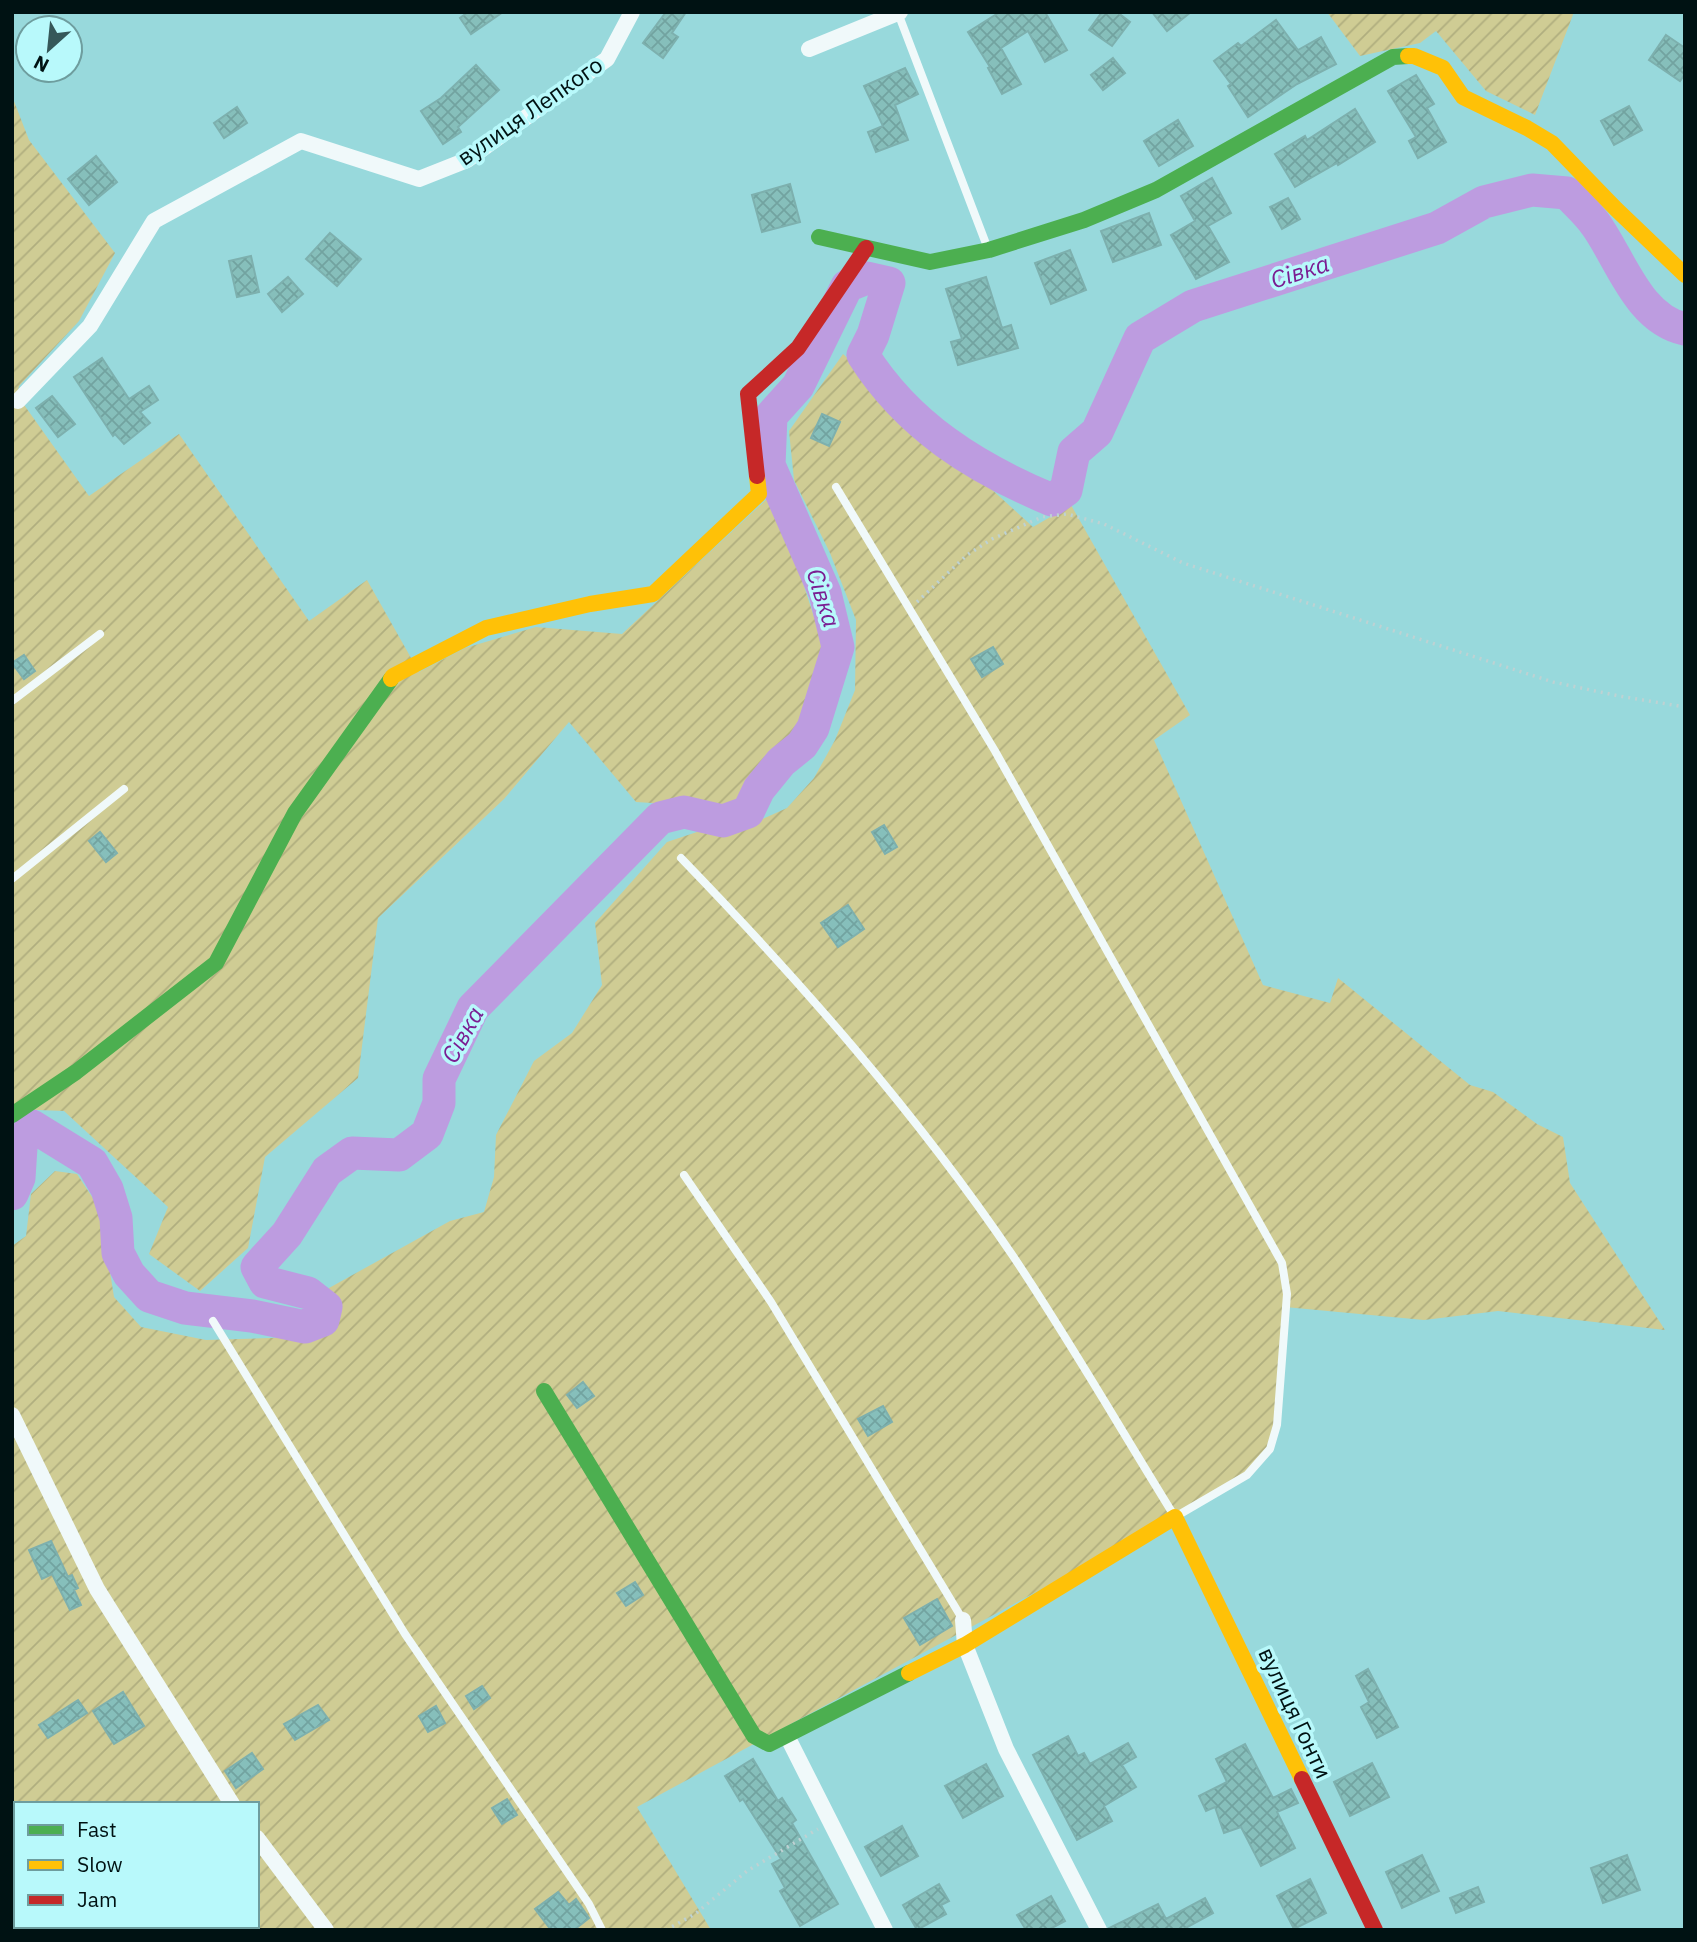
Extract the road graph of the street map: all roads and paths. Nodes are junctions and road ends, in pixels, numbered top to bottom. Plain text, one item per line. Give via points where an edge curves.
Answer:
1 (632, 12) edge
2 (899, 13) edge
3 (809, 49) dead end
4 (819, 237) dead end
5 (866, 248) junction
6 (989, 250) junction
7 (1685, 275) edge
8 (18, 401) dead end
9 (836, 487) dead end
10 (909, 609) junction
11 (100, 634) dead end
12 (12, 701) edge
13 (1685, 707) edge
14 (124, 789) dead end
15 (681, 858) dead end
16 (12, 878) edge
17 (12, 1115) edge
18 (684, 1175) dead end
19 (213, 1321) dead end
20 (544, 1391) dead end
21 (12, 1415) edge
22 (1175, 1517) junction
23 (963, 1620) joint
24 (965, 1645) junction
25 (787, 1736) junction
26 (231, 1802) edge
27 (829, 1823) junction
28 (259, 1841) edge
29 (326, 1930) edge
30 (602, 1930) edge
31 (666, 1930) edge
32 (885, 1930) edge
33 (1099, 1930) edge
34 (1375, 1930) edge

1 - 8 street, вулиця Лепкого via 607,59 467,160 419,179 301,141 154,221 90,326
2 - 3 street
2 - 6 lane
4 - 5 street
5 - 6 street via 930,262
5 - 17 street via 798,348 748,394 758,494 653,594 486,628 393,676 295,813 216,963 76,1072
6 - 7 street via 1084,220 1156,190 1393,58 1414,56 1443,68 1463,97 1552,143
9 - 10 lane
10 - 13 path via 967,555 992,539 1042,517 1067,514 1104,524 1183,563 1553,682
10 - 22 lane via 995,751 1282,1263 1287,1294 1270,1449 1247,1475
11 - 12 lane
14 - 16 lane
15 - 22 lane via 798,981 936,1150 1013,1257
18 - 23 lane via 771,1302
19 - 30 lane via 405,1634 589,1904
20 - 25 street via 754,1736 769,1744
21 - 26 street via 97,1588
22 - 24 street
22 - 34 street, вулиця Гонти
23 - 24 street
24 - 25 street
24 - 33 street via 1006,1749
25 - 27 street
27 - 31 path via 747,1871 695,1914
27 - 32 street
28 - 29 street

